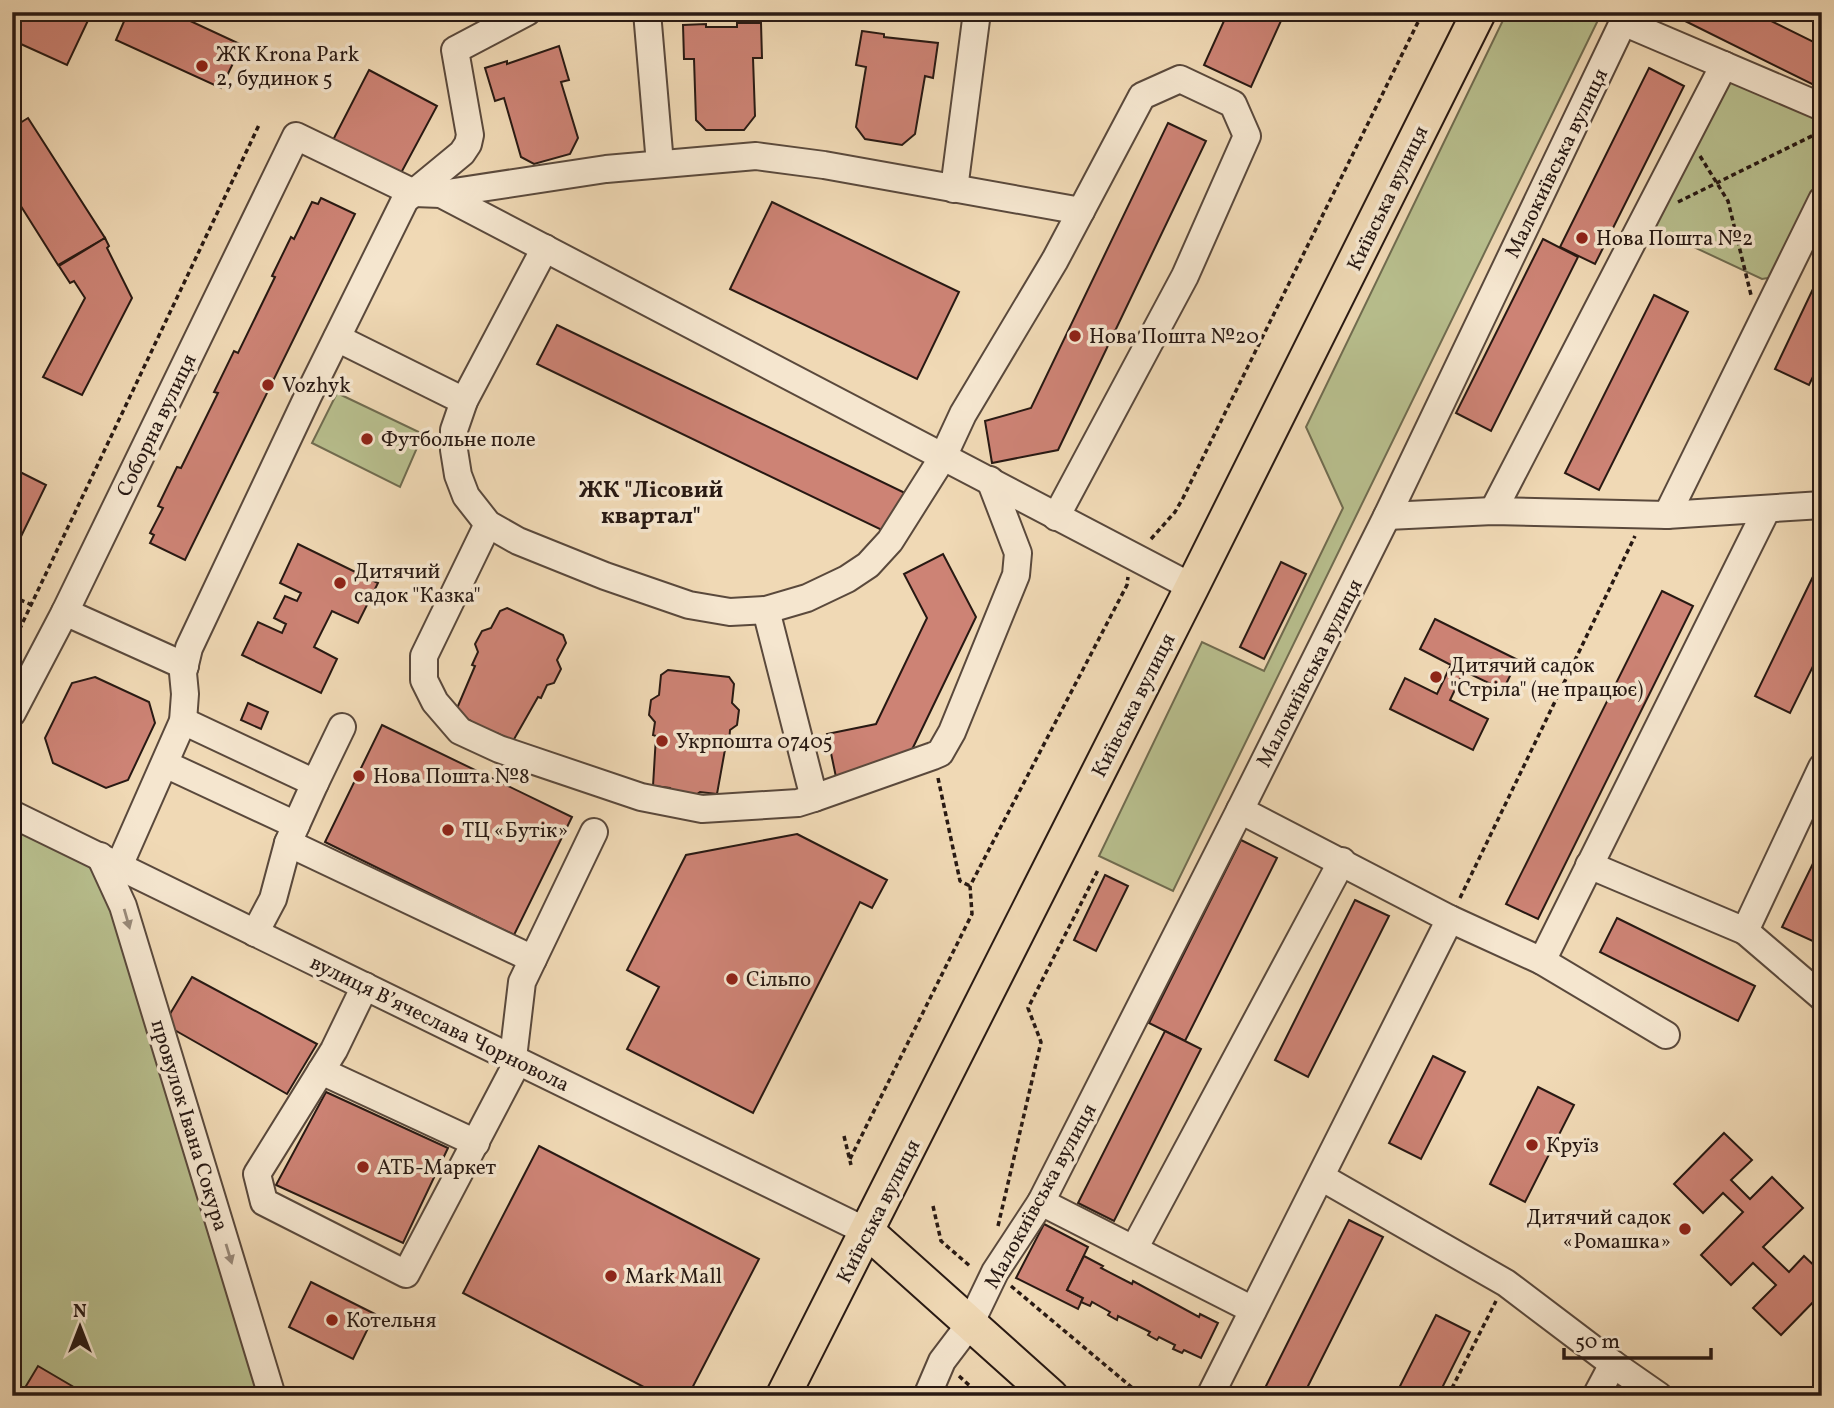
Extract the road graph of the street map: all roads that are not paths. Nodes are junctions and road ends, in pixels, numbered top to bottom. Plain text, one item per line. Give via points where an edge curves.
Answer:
1 (527, 12) edge
2 (647, 12) edge
3 (977, 12) edge
4 (1479, 12) edge
5 (1626, 17) edge
6 (1724, 65) junction
7 (1822, 107) edge
8 (660, 164) junction
9 (954, 190) junction
10 (414, 193) junction
11 (440, 194) junction
12 (1822, 200) edge
13 (1081, 211) junction
14 (545, 248) junction
15 (337, 338) junction
16 (464, 401) junction
17 (943, 457) junction
18 (990, 480) junction
19 (1822, 505) edge
20 (1767, 509) junction
21 (1493, 511) junction
22 (1656, 515) junction
23 (1387, 516) junction
24 (1056, 517) junction
25 (488, 524) junction
26 (1192, 587) junction
27 (766, 610) junction
28 (65, 612) junction
29 (185, 666) junction
30 (12, 713) edge
31 (183, 721) junction
32 (342, 726) dead end
33 (165, 764) junction
34 (1822, 767) edge
35 (315, 783) junction
36 (814, 798) junction
37 (1240, 810) junction
38 (12, 814) edge
39 (594, 832) dead end
40 (292, 834) junction
41 (109, 861) junction
42 (1342, 861) junction
43 (1590, 865) junction
44 (1450, 919) junction
45 (1745, 931) junction
46 (256, 933) junction
47 (533, 959) junction
48 (1542, 961) junction
49 (365, 986) junction
50 (1822, 998) edge
51 (1666, 1035) dead end
52 (516, 1060) junction
53 (321, 1071) junction
54 (476, 1143) junction
55 (1321, 1177) junction
56 (1041, 1202) junction
57 (868, 1232) junction
58 (1135, 1249) junction
59 (1253, 1310) junction
60 (970, 1324) junction
61 (1613, 1364) junction
62 (272, 1396) edge
63 (783, 1396) edge
64 (927, 1396) edge
65 (1051, 1396) edge
66 (1210, 1396) edge
67 (1596, 1396) edge
68 (1659, 1396) edge

1 - 10 street via 455,50 468,144
2 - 8 street
3 - 9 street
4 - 26 main road, Київська вулиця
5 - 6 street
5 - 23 street, Малокиївська вулиця
6 - 7 street
6 - 21 street
8 - 9 street via 756,156
8 - 11 street
9 - 13 street
10 - 11 street
10 - 15 street via 405,200
10 - 28 street, Соборна вулиця via 296,136
11 - 14 street
12 - 22 street via 1759,328
13 - 17 street via 963,414
13 - 24 street via 1142,96 1180,79 1233,104 1247,136 1185,276
14 - 16 street
14 - 17 street
15 - 16 street
15 - 29 street via 189,648
16 - 25 street via 454,430 458,475 466,496
17 - 18 street
17 - 27 street via 891,541 868,565 807,598
18 - 24 street
18 - 36 street via 1018,564 952,732 933,756
19 - 20 street
20 - 22 street
20 - 43 street
21 - 22 street
21 - 23 street
23 - 37 street, Малокиївська вулиця
24 - 26 street
25 - 27 street via 518,541 689,605 730,612
25 - 36 street via 424,656 424,680 435,702 460,731 499,749 641,797 702,809
26 - 57 main road, Київська вулиця
27 - 36 street
28 - 29 street
28 - 30 street, Соборна вулиця
29 - 31 street
31 - 33 street
31 - 35 street
32 - 35 street
33 - 40 street
33 - 41 street
34 - 45 street
35 - 40 street
37 - 42 street
37 - 56 street, Малокиївська вулиця
38 - 41 street, вулиця Вʼячеслава Чорновола
39 - 47 street
40 - 46 street via 273,899
40 - 47 street
41 - 46 street, вулиця Вʼячеслава Чорновола
41 -> 62 street, провулок Івана Сокура
42 - 44 street
42 - 58 street
43 - 45 street
43 - 48 street
44 - 48 street
44 - 55 street
45 - 50 street
46 - 49 street, вулиця Вʼячеслава Чорновола
47 - 52 street via 522,982
48 - 51 street
49 - 52 street, вулиця Вʼячеслава Чорновола
49 - 53 street
52 - 54 street
52 - 57 street, вулиця Вʼячеслава Чорновола
53 - 54 street
53 - 54 street via 257,1174 264,1202 406,1274
55 - 59 street
55 - 61 street via 1506,1283
56 - 58 street
56 - 60 street, Малокиївська вулиця via 995,1272
57 - 60 main road
57 - 63 main road, Київська вулиця
58 - 59 street
59 - 66 street
60 - 64 street, Малокиївська вулиця via 942,1361
60 - 65 main road
61 - 67 street
61 - 68 street

